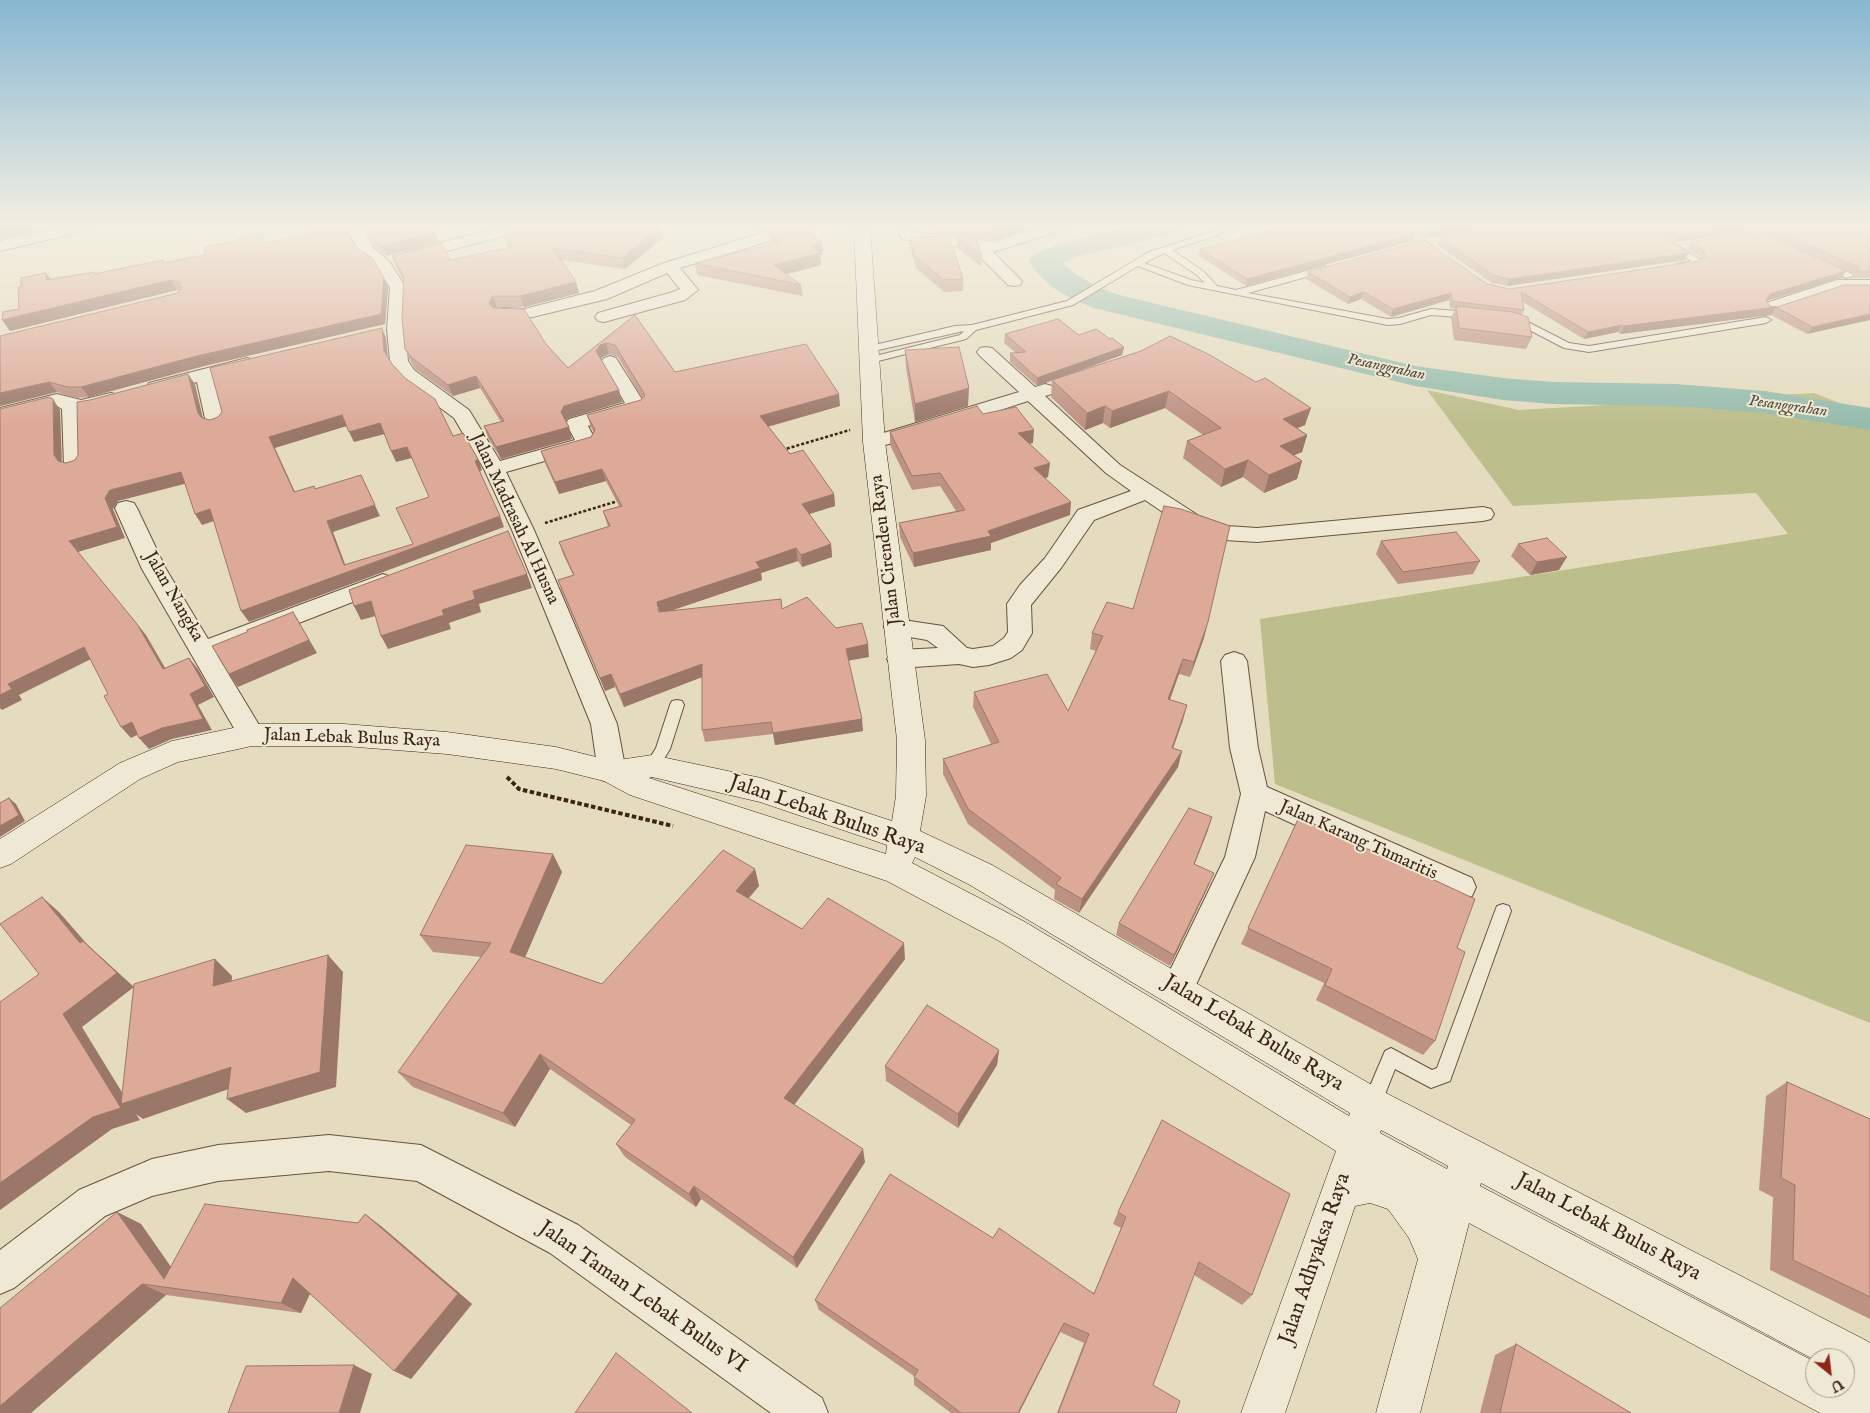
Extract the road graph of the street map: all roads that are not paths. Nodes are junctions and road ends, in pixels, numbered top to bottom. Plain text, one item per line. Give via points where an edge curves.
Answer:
1 (397, 293) edge
2 (606, 293) edge
3 (685, 293) edge
4 (866, 293) edge
5 (1087, 293) edge
6 (1236, 293) edge
7 (1817, 293) edge
8 (503, 313) edge
9 (1769, 314) joint
10 (1484, 316) edge
11 (604, 317) dead end
12 (1500, 318) edge
13 (986, 352) dead end
14 (869, 354) junction
15 (262, 361) edge
16 (610, 362) dead end
17 (204, 374) junction
18 (1059, 386) edge
19 (1033, 395) junction
20 (72, 406) junction
21 (0, 414) edge
22 (216, 423) edge
23 (873, 433) junction
24 (74, 466) edge
25 (494, 469) junction
26 (1147, 492) junction
27 (126, 508) dead end
28 (1483, 514) dead end
29 (404, 574) edge
30 (896, 628) junction
31 (204, 650) junction
32 (959, 655) junction
33 (900, 659) junction
34 (1234, 660) dead end
35 (677, 706) dead end
36 (252, 735) junction
37 (612, 772) junction
38 (646, 776) junction
39 (1255, 794) junction
40 (905, 838) junction
41 (0, 856) edge
42 (898, 871) junction
43 (1461, 887) dead end
44 (1503, 911) dead end
45 (1177, 989) junction
46 (1371, 1105) junction
47 (1357, 1142) junction
48 (1470, 1156) junction
49 (1341, 1189) junction
50 (1459, 1196) junction
51 (1439, 1258) junction
52 (0, 1274) edge
53 (1870, 1370) edge
54 (1805, 1381) edge
55 (1836, 1398) edge
56 (1870, 1408) edge
57 (807, 1413) edge
58 (1262, 1413) edge
59 (1398, 1413) edge

1 - 25 street, Jalan Madrasah Al Husna via 386,332 399,361 407,374 462,414
2 - 8 street via 524,314
3 - 11 street
4 - 14 main road, Jalan Cirendeu Raya
5 - 14 lane via 1070,303 972,328 963,337
6 - 10 lane via 1388,322 1441,312
7 - 9 street
9 - 12 lane via 1589,349 1567,346 1521,322
13 - 19 street
14 - 23 main road, Jalan Cirendeu Raya
15 - 17 street
16 - 25 street via 636,406 576,424 587,443
17 - 20 street via 90,405
17 - 22 street
18 - 19 street
19 - 23 street
19 - 26 street via 1113,469
20 - 21 street via 57,400
20 - 24 street
23 - 30 main road, Jalan Cirendeu Raya
25 - 37 street, Jalan Madrasah Al Husna via 514,533 604,724
26 - 28 street via 1191,521 1224,533 1257,535
26 - 32 street via 1086,515 1019,604 1020,633 1013,644 989,656
27 - 31 street, Jalan Nangka via 154,569
29 - 31 street
30 - 32 street via 934,632
30 - 33 main road, Jalan Cirendeu Raya
31 - 36 street, Jalan Nangka
32 - 33 street
33 - 40 main road, Jalan Cirendeu Raya via 911,740 912,796
34 - 39 street, Jalan Karang Tumaritis via 1244,748
35 - 38 lane via 663,749
36 - 37 main road, Jalan Lebak Bulus Raya via 344,735 497,748
36 - 41 main road, Jalan Lebak Bulus Raya via 172,752 130,772
37 - 38 main road, Jalan Lebak Bulus Raya
38 - 40 main road, Jalan Lebak Bulus Raya via 761,790
38 - 42 main road, Jalan Lebak Bulus Raya via 776,830
39 - 43 street, Jalan Karang Tumaritis
39 - 45 street, Jalan Karang Tumaritis via 1240,857
40 - 42 main road, Jalan Cirendeu Raya
40 - 45 main road, Jalan Lebak Bulus Raya via 981,875
42 - 47 main road, Jalan Lebak Bulus Raya via 1013,932
44 - 46 lane via 1444,1075 1431,1079 1391,1057
45 - 46 main road, Jalan Lebak Bulus Raya
46 - 47 main road, Jalan Adhyaksa Raya
46 - 48 main road, Jalan Lebak Bulus Raya
47 - 49 main road, Jalan Adhyaksa Raya
47 - 50 main road, Jalan Lebak Bulus Raya
48 - 50 main road
48 - 53 main road, Jalan Lebak Bulus Raya via 1852,1356
49 - 51 main road via 1370,1184 1400,1193 1423,1224
49 - 58 main road, Jalan Adhyaksa Raya
50 - 51 main road
50 - 54 main road, Jalan Lebak Bulus Raya
51 - 59 main road
52 - 57 street, Jalan Taman Lebak Bulus VI via 92,1203 152,1178 218,1163 329,1153 421,1164 564,1239
55 - 56 main road, Jalan Lebak Bulus Raya

